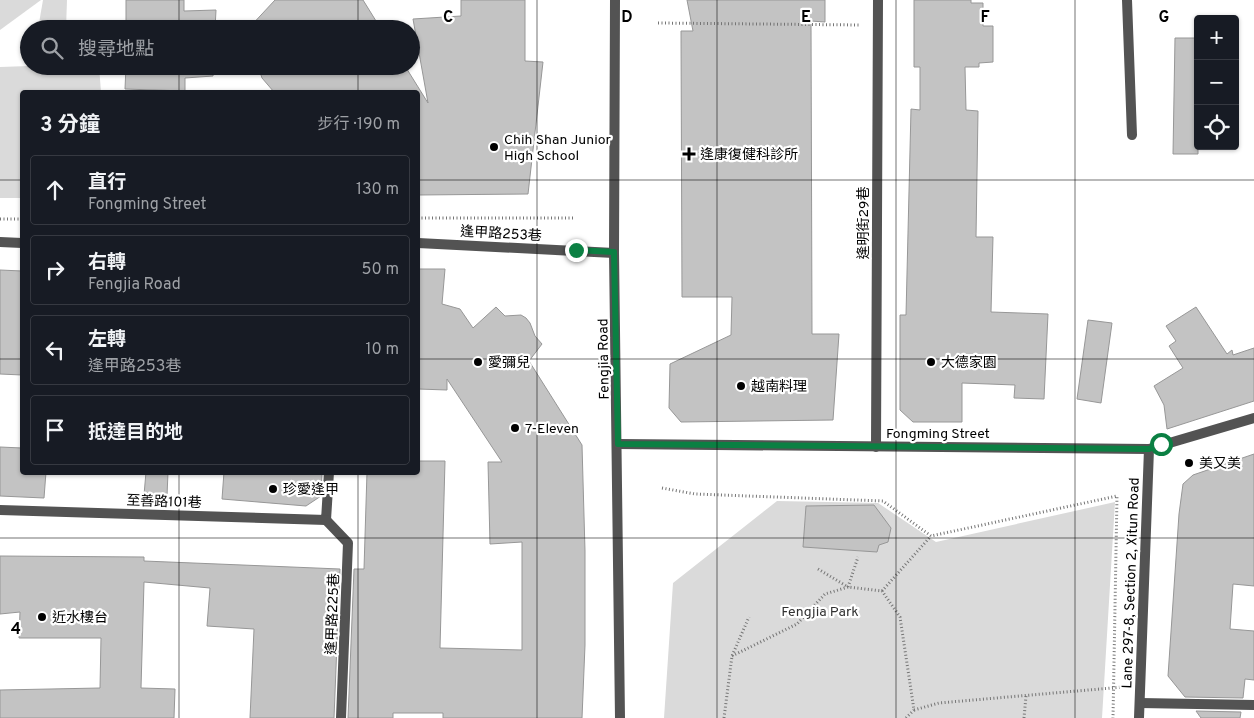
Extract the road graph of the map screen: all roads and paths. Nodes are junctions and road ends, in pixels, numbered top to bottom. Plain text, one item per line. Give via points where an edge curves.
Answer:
1 (615, 0) edge
2 (878, 0) edge
3 (1127, 0) edge
4 (658, 23) dead end
5 (878, 26) junction
6 (1132, 135) dead end
7 (420, 218) edge
8 (575, 218) dead end
9 (0, 219) edge
10 (20, 219) edge
11 (0, 242) edge
12 (20, 243) edge
13 (420, 243) edge
14 (614, 252) junction
15 (1254, 418) edge
16 (618, 444) junction
17 (876, 447) junction
18 (1149, 449) junction
19 (329, 475) edge
20 (662, 488) dead end
21 (0, 510) edge
22 (326, 520) junction
23 (930, 536) junction
24 (858, 558) dead end
25 (818, 569) dead end
26 (848, 587) junction
27 (882, 591) junction
28 (749, 617) dead end
29 (732, 656) junction
30 (1141, 686) junction
31 (1114, 688) junction
32 (1026, 696) junction
33 (1140, 703) junction
34 (1254, 705) edge
35 (914, 710) junction
36 (342, 718) edge
37 (620, 718) edge
38 (724, 718) edge
39 (906, 718) edge
40 (1024, 718) edge
41 (1113, 718) edge
42 (1139, 718) edge

1 - 14 street, Fengjia Road
2 - 5 street, 逢明街29巷
3 - 6 street
4 - 5 path
5 - 17 street, 逢明街29巷
7 - 8 path
9 - 10 path
11 - 12 street
13 - 14 street, 逢甲路253巷
14 - 16 street, Fengjia Road
15 - 18 street, Fongming Street
16 - 17 street, Fongming Street
16 - 37 street, Fengjia Road
17 - 18 street, Fongming Street
18 - 30 street, Lane 297-8, Section 2, Xitun Road
19 - 22 street
20 - 23 path via 695,494 883,501
21 - 22 street, 至善路101巷
22 - 36 street, 逢甲路225巷 via 348,543
23 - 27 path
23 - 31 path via 1117,496
24 - 26 path
25 - 26 path
26 - 27 path
26 - 29 path via 825,594 797,624
27 - 35 path via 900,617
28 - 29 path
29 - 38 path
30 - 31 path
30 - 33 street, Lane 297-8, Section 2, Xitun Road
31 - 32 path
31 - 41 path
32 - 35 path via 939,703
32 - 40 path
33 - 34 street
33 - 42 street, Lane 297-8, Section 2, Xitun Road
35 - 39 path

